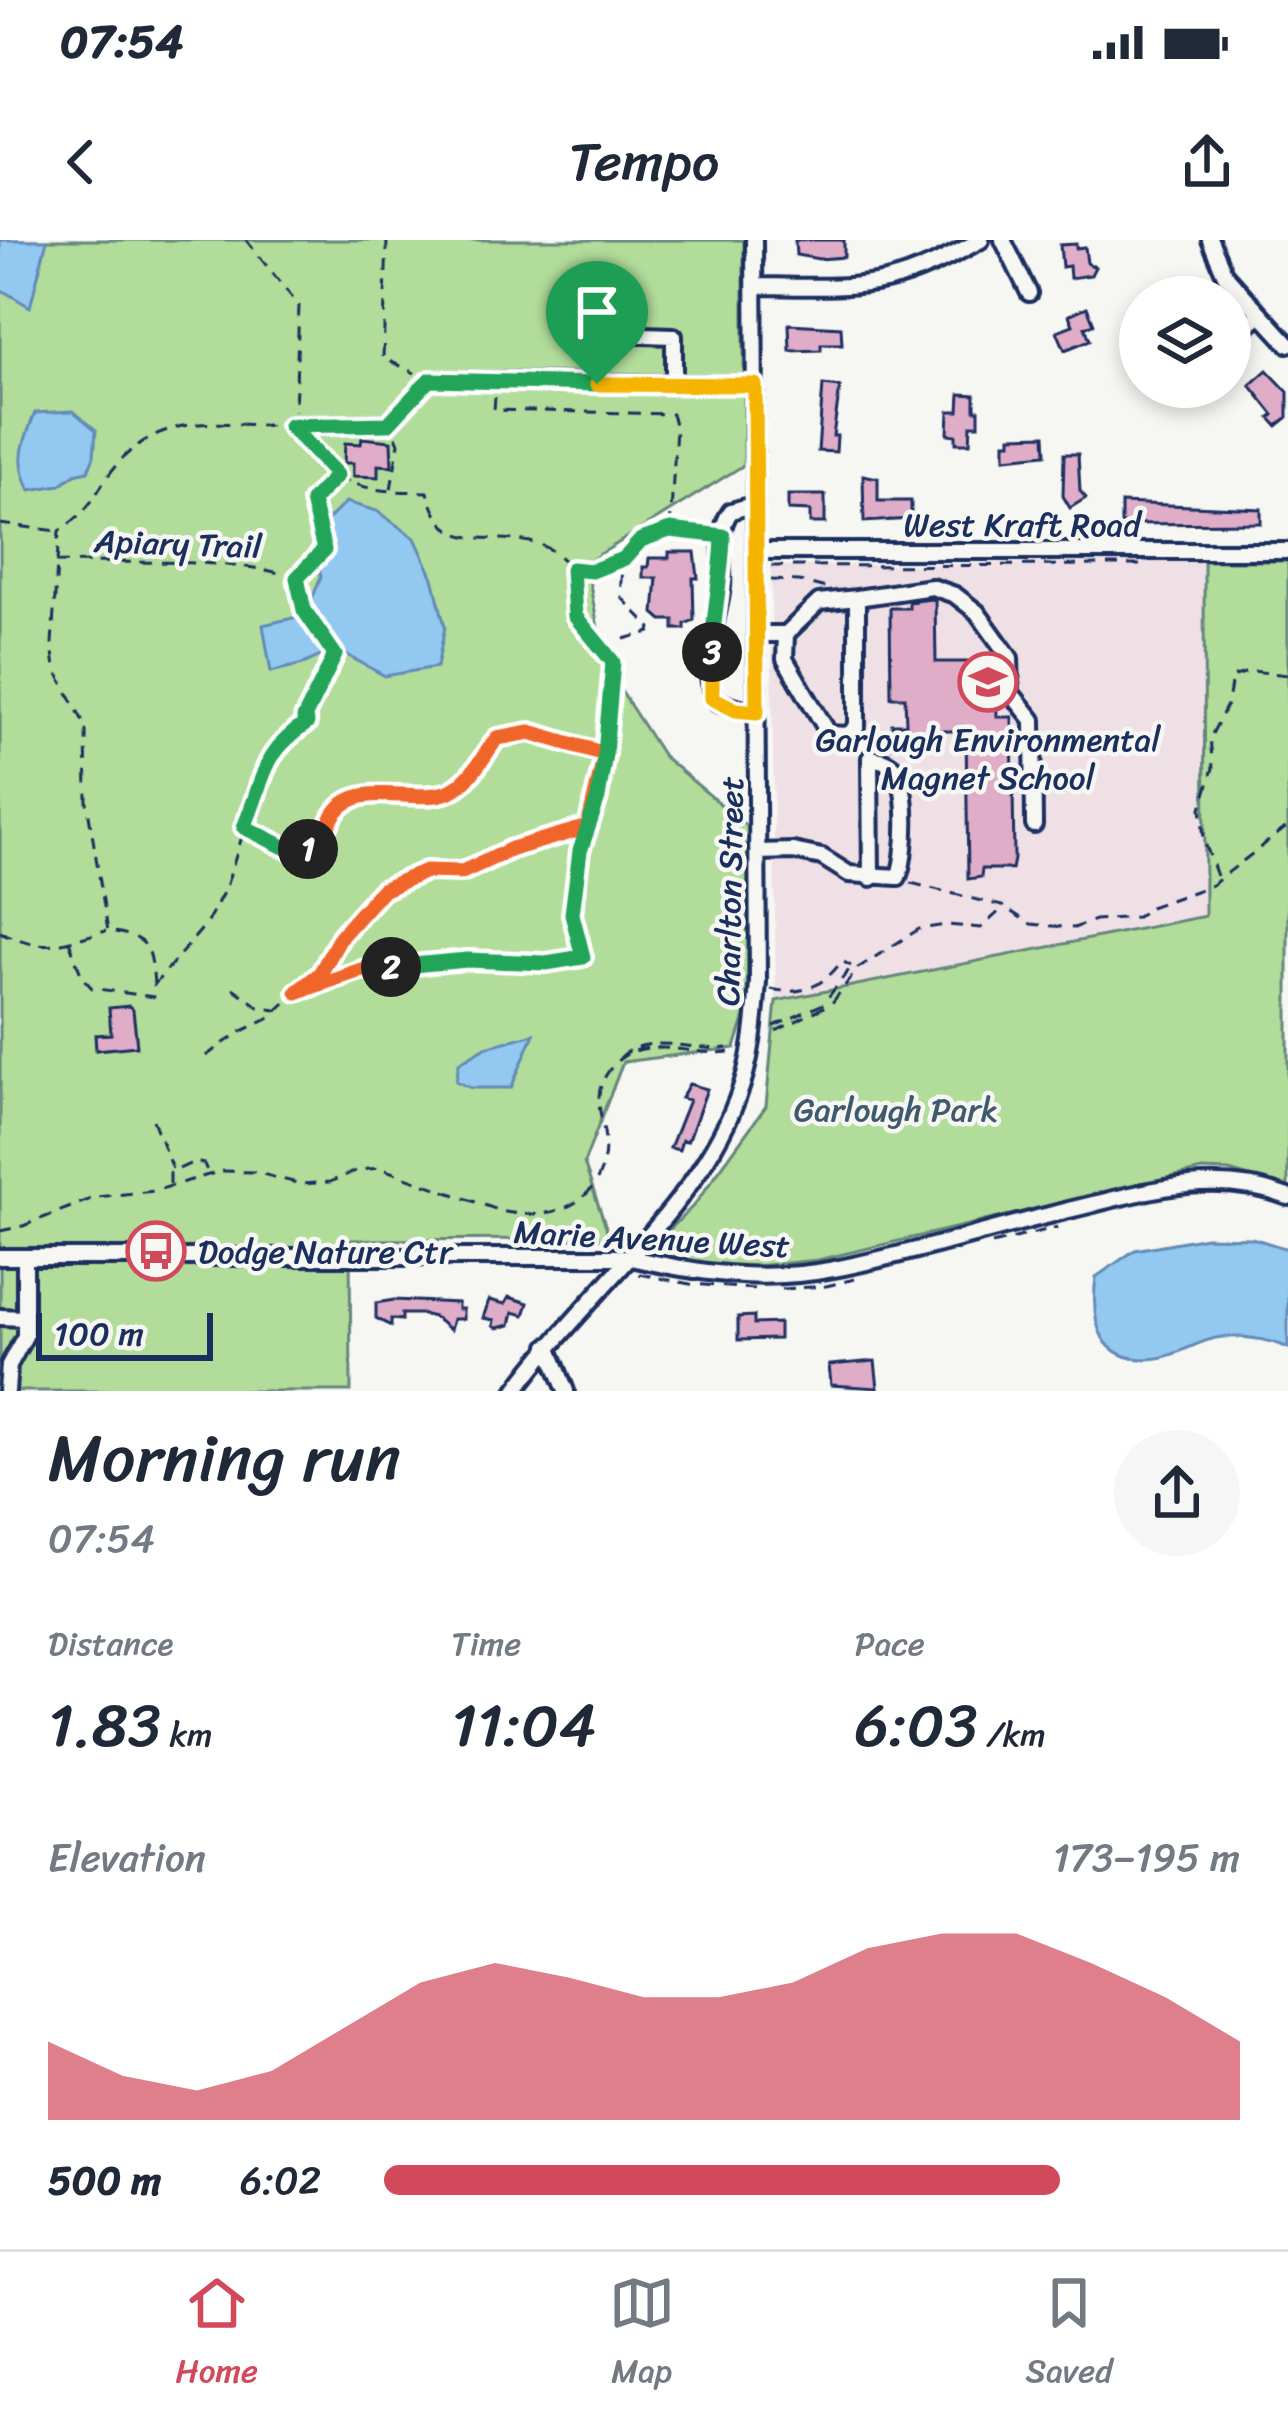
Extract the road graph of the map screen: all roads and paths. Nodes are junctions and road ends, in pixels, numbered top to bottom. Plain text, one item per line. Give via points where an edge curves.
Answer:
1 (246, 240) edge
2 (387, 240) edge
3 (754, 240) edge
4 (982, 240) edge
5 (1003, 240) edge
6 (1210, 240) edge
7 (754, 286) junction
8 (1029, 292) dead end
9 (1261, 314) junction
10 (1251, 323) edge
11 (1288, 344) edge
12 (429, 380) junction
13 (495, 383) junction
14 (597, 384) junction
15 (674, 385) junction
16 (755, 385) junction
17 (292, 426) junction
18 (399, 443) dead end
19 (337, 475) junction
20 (390, 491) junction
21 (756, 504) junction
22 (0, 524) edge
23 (670, 530) junction
24 (59, 531) junction
25 (723, 536) junction
26 (756, 551) junction
27 (1288, 551) edge
28 (625, 558) junction
29 (56, 562) junction
30 (1147, 565) dead end
31 (770, 566) dead end
32 (572, 569) junction
33 (297, 578) junction
34 (770, 580) dead end
35 (850, 598) junction
36 (756, 634) junction
37 (785, 634) junction
38 (624, 639) dead end
39 (757, 658) junction
40 (785, 659) junction
41 (1288, 675) edge
42 (757, 712) junction
43 (605, 754) junction
44 (1034, 825) dead end
45 (1288, 826) edge
46 (244, 827) junction
47 (588, 827) junction
48 (758, 852) junction
49 (898, 877) junction
50 (871, 878) junction
51 (1216, 878) junction
52 (1003, 908) junction
53 (108, 931) junction
54 (0, 932) edge
55 (69, 941) junction
56 (854, 968) junction
57 (154, 985) junction
58 (233, 988) dead end
59 (771, 989) dead end
60 (297, 992) junction
61 (278, 1010) junction
62 (775, 1029) dead end
63 (728, 1050) dead end
64 (206, 1056) dead end
65 (153, 1120) dead end
66 (173, 1171) junction
67 (208, 1174) junction
68 (171, 1186) junction
69 (1288, 1197) edge
70 (0, 1232) edge
71 (0, 1257) edge
72 (25, 1257) junction
73 (626, 1257) junction
74 (0, 1318) edge
75 (25, 1318) junction
76 (548, 1346) junction
77 (7, 1391) edge
78 (515, 1391) edge
79 (566, 1391) edge

1 - 17 path via 299,306
2 - 12 path via 383,358
3 - 7 street, Charlton Street
4 - 7 street via 887,281
5 - 8 street
6 - 9 street via 1226,275
7 - 16 street, Charlton Street
9 - 10 street
9 - 11 street
12 - 13 street
12 - 17 street via 388,424
13 - 14 street
13 - 23 path via 494,410 672,414
14 - 15 street
14 - 15 street via 600,341 613,334 674,336
15 - 16 street
16 - 21 street, Charlton Street
17 - 19 path
17 - 24 path via 168,426 121,461 85,514
18 - 20 path
19 - 20 path
19 - 33 path via 313,496 325,546
20 - 32 path via 428,491 434,516 466,539 527,541
21 - 25 street via 731,511
21 - 26 street, Charlton Street
22 - 24 path
23 - 25 path
23 - 28 path via 641,540
24 - 29 path
25 - 42 street via 711,692 722,705
26 - 27 street, West Kraft Road
26 - 36 street, Charlton Street
28 - 32 path via 592,571
28 - 38 path via 622,598 651,628
29 - 33 path, Apiary Trail via 272,569
29 - 53 path via 55,668 86,727 87,802
30 - 31 path
32 - 43 path via 575,616 613,662
33 - 46 path via 304,610 335,655 307,723 267,758
34 - 35 path via 821,585
35 - 37 street via 819,602
35 - 40 street via 857,726 848,735 829,734
35 - 44 street via 932,587 955,595 988,626 1010,658 1010,694 1033,721
36 - 37 street
36 - 39 street, Charlton Street
37 - 40 street
39 - 40 street
39 - 42 street, Charlton Street
41 - 51 path via 1232,677 1210,737 1213,768 1201,826
42 - 48 street, Charlton Street
43 - 46 path via 530,732 497,738 447,793 368,793 338,808 318,848 288,849
43 - 47 path
45 - 51 path
46 - 57 path via 206,924
47 - 60 path via 462,872 426,871 382,890 320,974
47 - 60 path via 572,914 583,957 361,970
48 - 50 street via 822,857
48 - 73 street, Charlton Street via 753,1044 737,1099 710,1156
49 - 50 street
49 - 50 street via 905,865 903,784 895,768 870,758
49 - 52 path
51 - 52 path via 1137,917 1074,928 1031,924
52 - 56 path via 981,928 919,929
53 - 55 path
53 - 57 path via 145,943
54 - 55 path via 34,946
55 - 57 path via 92,988 154,997
56 - 59 path via 842,961 797,992
56 - 62 path via 832,1003
58 - 61 path
60 - 61 path
61 - 64 path
63 - 67 path via 647,1044 623,1053 599,1098 602,1174 584,1198 555,1213 520,1216 380,1168 301,1184 238,1170
65 - 66 path
66 - 67 path via 197,1162
66 - 68 path
67 - 68 path
68 - 70 path via 96,1197
69 - 73 street, Marie Avenue West via 1246,1185 1183,1184 785,1275 730,1276
71 - 72 street, Marie Avenue West
72 - 73 street, Marie Avenue West
72 - 75 street
73 - 76 street, Charlton Street
74 - 75 street
75 - 77 street
76 - 78 street, Charlton Street
76 - 79 street

